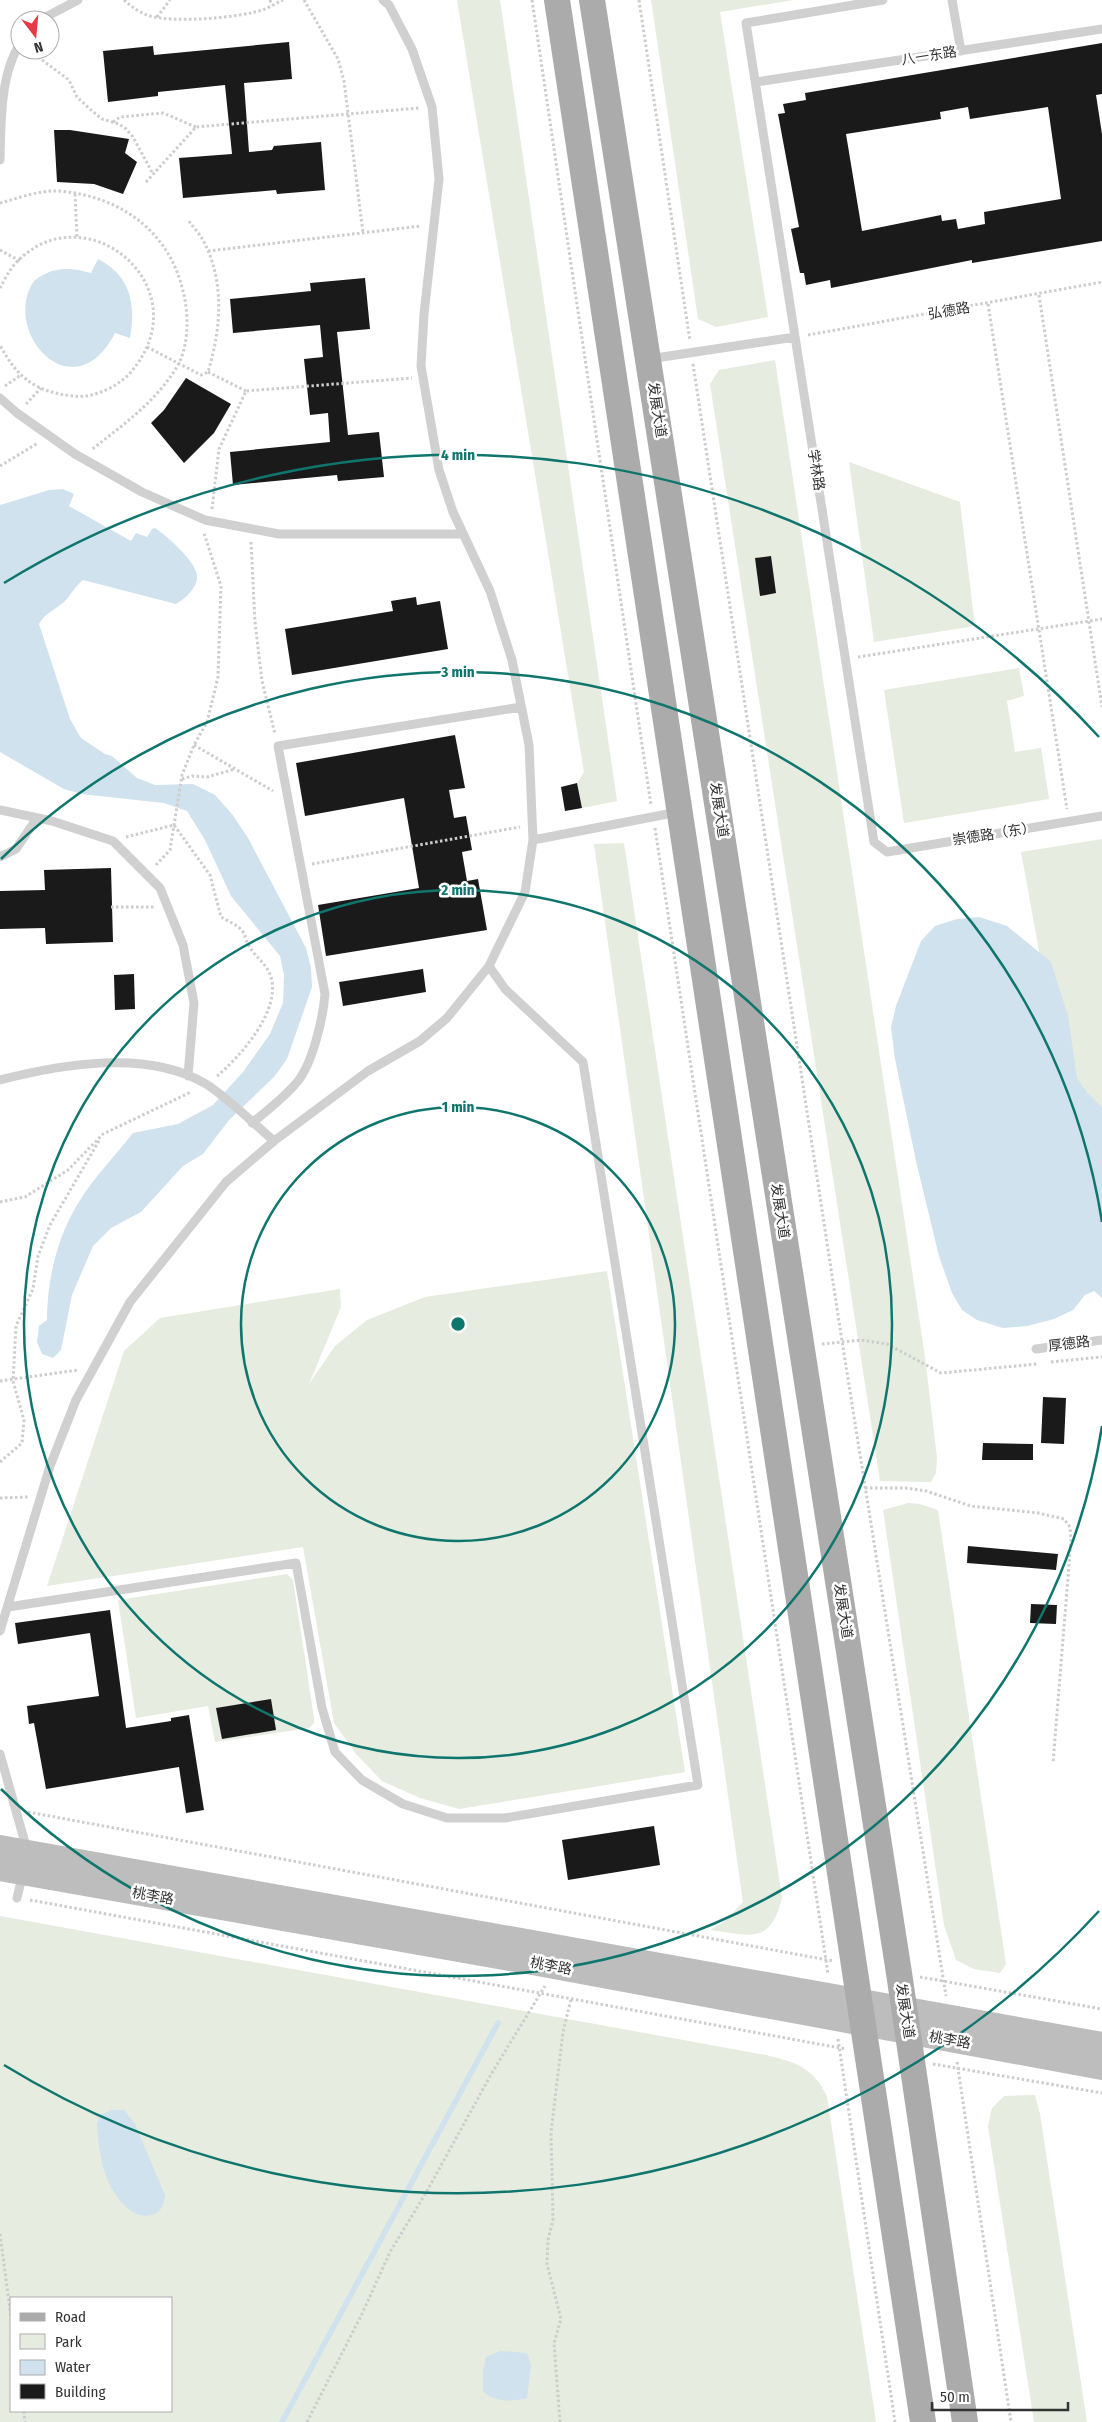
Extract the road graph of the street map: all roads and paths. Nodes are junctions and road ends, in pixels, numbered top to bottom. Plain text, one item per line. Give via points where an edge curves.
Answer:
1 (78, 0) edge
2 (124, 0) edge
3 (170, 0) edge
4 (270, 0) edge
5 (283, 0) edge
6 (304, 0) edge
7 (383, 0) edge
8 (532, 0) edge
9 (557, 0) edge
10 (592, 0) edge
11 (639, 0) edge
12 (883, 0) edge
13 (952, 0) edge
14 (272, 5) junction
15 (59, 10) edge
16 (157, 17) junction
17 (1102, 30) edge
18 (961, 51) junction
19 (11, 60) edge
20 (42, 60) edge
21 (756, 82) junction
22 (432, 107) junction
23 (347, 114) junction
24 (113, 122) junction
25 (196, 127) junction
26 (0, 160) edge
27 (153, 174) junction
28 (146, 182) dead end
29 (75, 194) junction
30 (0, 203) edge
31 (188, 220) dead end
32 (434, 224) junction
33 (363, 233) junction
34 (77, 238) junction
35 (0, 250) edge
36 (208, 252) junction
37 (20, 260) junction
38 (0, 276) edge
39 (6, 279) junction
40 (1102, 282) edge
41 (0, 288) edge
42 (1039, 295) junction
43 (988, 304) junction
44 (795, 337) junction
45 (0, 345) edge
46 (147, 348) junction
47 (692, 352) junction
48 (649, 359) junction
49 (179, 364) junction
50 (208, 372) junction
51 (21, 375) junction
52 (422, 377) junction
53 (41, 388) junction
54 (0, 390) edge
55 (246, 391) junction
56 (0, 398) edge
57 (17, 413) junction
58 (49, 436) junction
59 (81, 458) junction
60 (0, 466) edge
61 (199, 518) junction
62 (211, 521) junction
63 (250, 528) junction
64 (463, 534) junction
65 (1102, 619) edge
66 (1089, 621) junction
67 (1039, 629) junction
68 (845, 659) junction
69 (521, 707) junction
70 (1102, 707) edge
71 (194, 745) junction
72 (278, 746) junction
73 (236, 769) junction
74 (182, 779) junction
75 (288, 800) junction
76 (0, 810) edge
77 (680, 811) junction
78 (653, 816) junction
79 (1102, 816) edge
80 (37, 818) junction
81 (1069, 822) junction
82 (532, 824) junction
83 (174, 825) junction
84 (533, 840) junction
85 (113, 841) junction
86 (886, 852) joint
87 (0, 857) edge
88 (301, 866) junction
89 (146, 874) junction
90 (167, 906) junction
91 (111, 907) dead end
92 (489, 966) junction
93 (188, 1076) junction
94 (0, 1080) edge
95 (252, 1123) junction
96 (102, 1134) dead end
97 (274, 1141) junction
98 (1102, 1340) edge
99 (842, 1341) junction
100 (802, 1348) junction
101 (1036, 1349) dead end
102 (1102, 1357) edge
103 (94, 1367) junction
104 (0, 1381) edge
105 (13, 1381) junction
106 (0, 1462) edge
107 (865, 1488) junction
108 (41, 1496) junction
109 (0, 1498) edge
110 (8, 1607) junction
111 (0, 1631) edge
112 (0, 1754) edge
113 (1053, 1763) dead end
114 (16, 1810) junction
115 (0, 1847) edge
116 (20, 1864) edge
117 (17, 1898) joint
118 (826, 1959) junction
119 (854, 1964) junction
120 (554, 1967) junction
121 (899, 1973) junction
122 (944, 1981) junction
123 (541, 1994) junction
124 (831, 1995) junction
125 (571, 1999) junction
126 (1102, 2009) edge
127 (862, 2012) junction
128 (950, 2016) junction
129 (906, 2020) junction
130 (953, 2040) junction
131 (1102, 2044) edge
132 (839, 2048) junction
133 (868, 2053) junction
134 (912, 2060) junction
135 (958, 2068) junction
136 (1102, 2068) edge
137 (1102, 2093) edge
138 (0, 2234) edge
139 (10, 2309) edge
140 (307, 2422) edge
141 (560, 2422) edge
142 (895, 2422) edge
143 (923, 2422) edge
144 (965, 2422) edge
145 (1011, 2422) edge

1 - 15 lane
2 - 16 path via 133,9
3 - 16 path
4 - 14 path
5 - 14 path
6 - 23 path via 338,59
7 - 22 lane via 390,5 412,49
8 - 78 path
9 - 77 main road
10 - 48 main road, 发展大道
11 - 47 path
12 - 21 lane, 学林路 via 746,23
13 - 18 lane
14 - 16 path via 221,17
17 - 18 lane, 八一东路
18 - 21 lane, 八一东路
19 - 26 lane via 3,83
20 - 24 path via 69,80 77,97 91,110 102,119
21 - 44 lane, 学林路
22 - 23 path
22 - 32 lane via 439,178
23 - 25 path
23 - 33 path
24 - 25 path via 120,117 163,112
24 - 27 path via 133,137
25 - 27 path
27 - 28 path
29 - 30 path via 58,191 36,193
29 - 34 path
29 - 49 path via 110,203 143,223 166,247 178,270 187,306 186,335
31 - 36 path
32 - 33 path
32 - 52 lane via 424,314
33 - 36 path
34 - 37 path via 50,242
34 - 46 path via 110,246 131,261 146,282 154,307 153,334
35 - 37 path
36 - 50 path via 220,311 217,341
37 - 39 path
38 - 39 path
39 - 41 path
40 - 42 path, 弘德路
42 - 43 path, 弘德路
42 - 66 path
43 - 44 path, 弘德路
43 - 67 path
44 - 47 lane
44 - 68 lane, 学林路
45 - 51 path via 9,364
46 - 49 path
46 - 53 path via 126,378 104,391 78,397 52,394
47 - 48 lane
47 - 99 path
48 - 100 main road, 发展大道
49 - 50 path via 201,375
49 - 59 path via 143,409
50 - 55 path
51 - 53 path
51 - 54 path
52 - 55 path
52 - 64 lane via 439,470
53 - 57 path
55 - 62 path via 219,450
56 - 57 lane
57 - 58 lane
58 - 59 lane
58 - 60 path
59 - 61 lane via 142,492
61 - 62 lane
61 - 71 path via 221,586 218,677 207,722
62 - 63 lane
63 - 64 lane via 279,534
63 - 72 path via 262,681
64 - 69 lane via 490,591 512,660
65 - 66 path
66 - 67 path
66 - 70 path
67 - 68 path
67 - 81 path
68 - 86 lane, 学林路 via 874,842
69 - 72 lane
69 - 82 lane via 529,745
71 - 73 path
71 - 74 path
72 - 75 lane
73 - 74 path
73 - 75 path
74 - 83 path
75 - 88 lane
76 - 80 lane
77 - 78 lane
77 - 119 main road
78 - 84 lane
78 - 118 path
79 - 81 lane, 崇德路（东）
80 - 85 lane
80 - 87 lane via 16,849
81 - 86 lane, 崇德路（东）
82 - 84 lane
82 - 88 path
83 - 85 path
83 - 89 path via 170,850
84 - 92 lane via 525,892
85 - 89 lane
88 - 95 lane via 325,994 323,1016 299,1080
89 - 90 lane via 160,888
90 - 91 path
90 - 93 lane via 183,945 194,1003
92 - 97 lane via 447,1018 420,1041 368,1072
92 - 110 lane via 505,989 583,1062 698,1785 505,1818 448,1818 403,1804 362,1780 335,1752 322,1708 296,1563
93 - 94 lane via 168,1068 114,1063 46,1068
93 - 95 lane via 206,1084
95 - 97 lane
96 - 105 path via 60,1205 38,1256 33,1289 16,1326
97 - 103 lane via 226,1182 130,1302
98 - 101 lane, 厚德路
99 - 100 path
99 - 102 path via 887,1344 941,1373
99 - 107 path
100 - 121 main road, 发展大道
103 - 105 path
103 - 108 lane via 76,1400
104 - 105 path
105 - 106 path via 24,1420 22,1443
107 - 113 path via 919,1490 971,1506 1064,1519 1070,1527
107 - 122 path
108 - 109 path
108 - 110 lane
110 - 111 lane
112 - 114 lane
114 - 116 lane
114 - 118 path
115 - 116 main road, 桃李路
116 - 117 lane
116 - 120 main road, 桃李路
116 - 124 main road, 桃李路
117 - 123 path
118 - 119 path
118 - 124 path
119 - 127 main road
120 - 123 path
120 - 127 main road, 桃李路
121 - 122 path
121 - 129 main road, 发展大道
122 - 126 path
122 - 128 path
123 - 125 path
123 - 140 path via 493,2071 390,2252
124 - 127 main road, 桃李路
125 - 132 path
125 - 141 path via 563,2032 551,2132 553,2220 547,2264 561,2319 554,2344
127 - 129 main road, 桃李路
127 - 133 main road
128 - 129 main road, 桃李路
128 - 131 main road, 桃李路
129 - 130 main road, 桃李路
129 - 134 main road, 发展大道
130 - 135 path
130 - 136 main road, 桃李路
132 - 133 path
132 - 142 path
133 - 143 main road
134 - 135 path
134 - 144 main road, 发展大道
135 - 137 path
135 - 145 path
138 - 139 path

